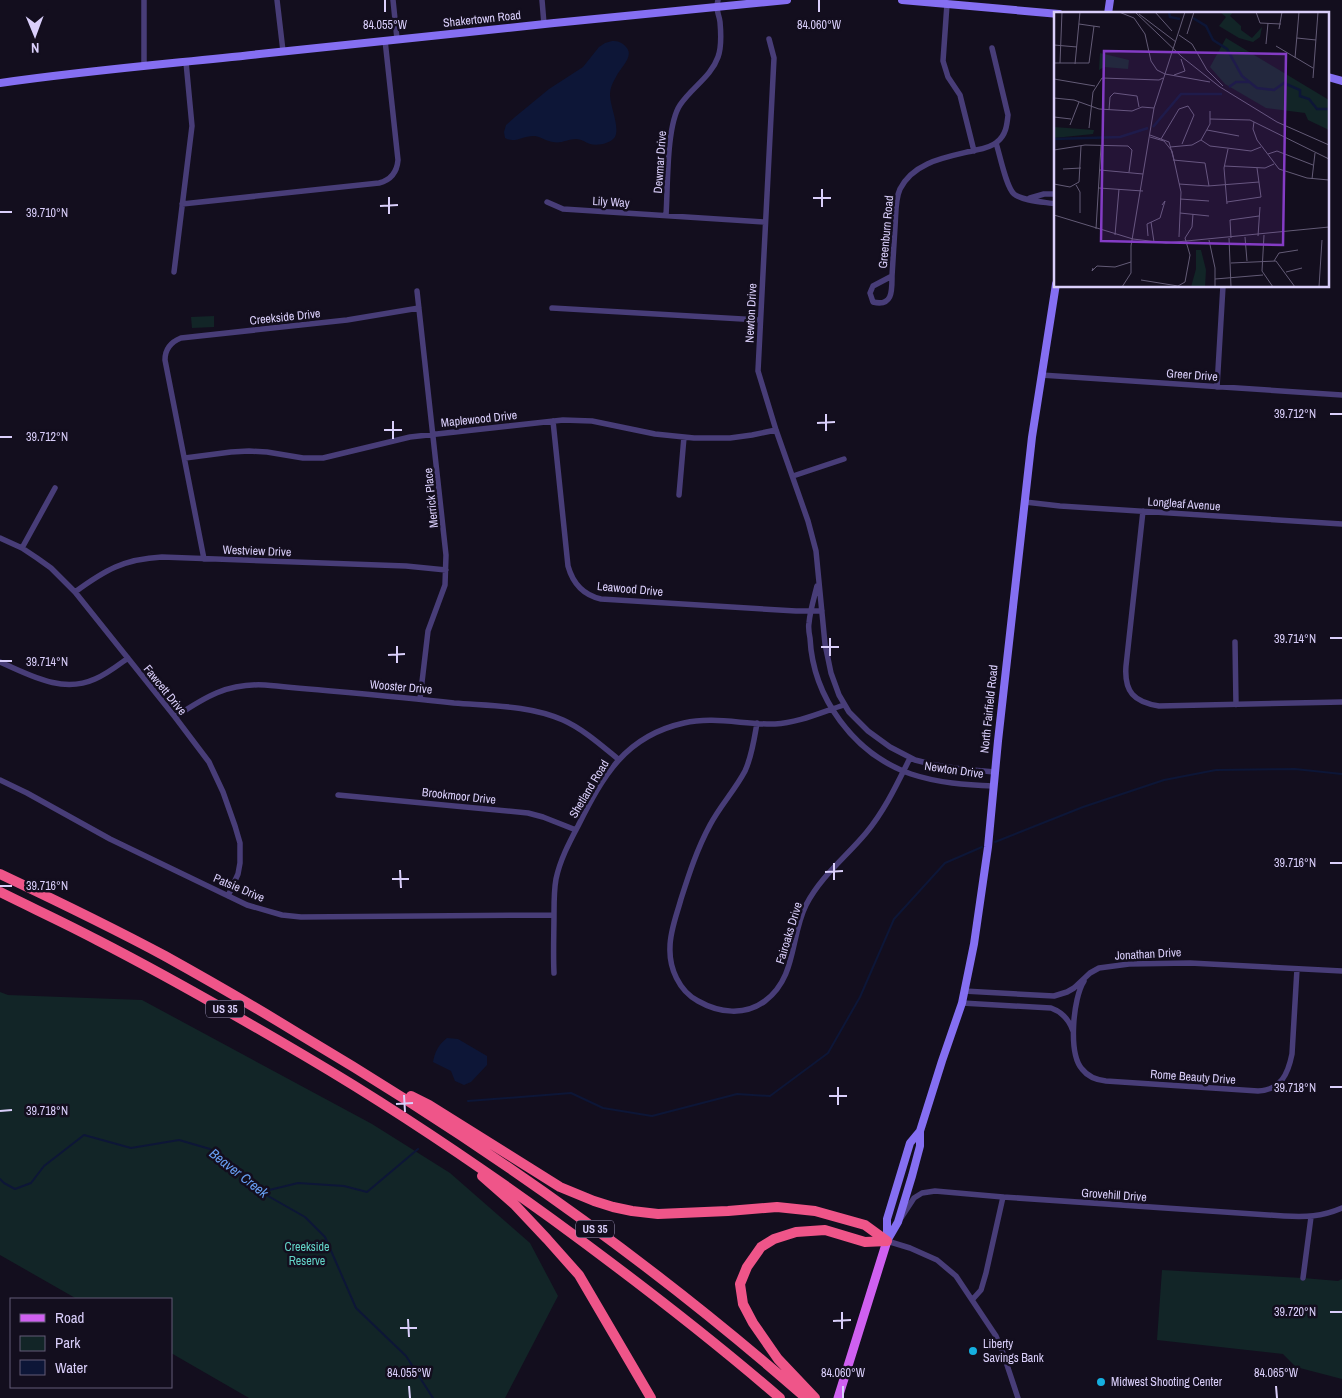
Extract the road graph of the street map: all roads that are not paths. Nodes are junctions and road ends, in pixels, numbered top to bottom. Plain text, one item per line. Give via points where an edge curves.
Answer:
1 (144, 0) edge
2 (277, 0) edge
3 (393, 0) edge
4 (542, 0) edge
5 (787, 0) edge
6 (902, 0) edge
7 (717, 4) edge
8 (947, 4) junction
9 (1054, 14) edge
10 (544, 24) junction
11 (397, 39) junction
12 (769, 39) dead end
13 (386, 40) junction
14 (992, 48) dead end
15 (283, 52) junction
16 (186, 62) junction
17 (144, 66) junction
18 (0, 84) edge
19 (996, 143) junction
20 (974, 151) junction
21 (1054, 194) edge
22 (1028, 199) junction
23 (547, 202) dead end
24 (182, 204) junction
25 (1054, 204) edge
26 (666, 215) junction
27 (765, 222) junction
28 (174, 272) dead end
29 (892, 276) junction
30 (1055, 288) edge
31 (1223, 288) edge
32 (417, 291) dead end
33 (419, 308) junction
34 (552, 308) dead end
35 (760, 320) junction
36 (1040, 375) junction
37 (1216, 387) junction
38 (1342, 395) edge
39 (553, 421) junction
40 (776, 430) junction
41 (434, 434) junction
42 (684, 438) junction
43 (185, 458) junction
44 (844, 459) dead end
45 (793, 476) junction
46 (55, 488) dead end
47 (679, 495) dead end
48 (1025, 502) junction
49 (1143, 511) junction
50 (1342, 524) edge
51 (0, 538) edge
52 (22, 548) junction
53 (204, 559) junction
54 (446, 570) junction
55 (818, 579) junction
56 (75, 592) junction
57 (812, 611) junction
58 (822, 611) junction
59 (1235, 642) dead end
60 (128, 658) junction
61 (0, 662) edge
62 (420, 699) junction
63 (1342, 702) edge
64 (844, 705) junction
65 (1236, 705) junction
66 (832, 709) junction
67 (175, 718) junction
68 (757, 724) junction
69 (910, 758) junction
70 (618, 759) junction
71 (904, 770) junction
72 (995, 772) junction
73 (0, 780) edge
74 (994, 786) junction
75 (338, 795) dead end
76 (576, 830) junction
77 (0, 874) edge
78 (0, 892) edge
79 (228, 896) junction
80 (554, 915) junction
81 (1297, 969) junction
82 (1342, 971) edge
83 (554, 973) dead end
84 (1084, 981) junction
85 (964, 991) junction
86 (962, 1003) junction
87 (1074, 1034) junction
88 (372, 1077) junction
89 (920, 1130) junction
90 (441, 1142) junction
91 (1003, 1197) junction
92 (1342, 1208) edge
93 (1311, 1217) junction
94 (898, 1222) junction
95 (887, 1241) junction
96 (1303, 1278) dead end
97 (972, 1300) junction
98 (839, 1395) edge
99 (651, 1398) edge
100 (780, 1398) edge
101 (806, 1398) edge
102 (814, 1398) edge
103 (1018, 1398) edge

1 - 17 street
2 - 15 street
3 - 11 street
4 - 10 street
5 - 7 main road, Shakertown Road
6 - 8 main road
7 - 10 main road, Shakertown Road
7 - 26 street, Dewmar Drive via 721,36 718,56 710,72 680,105 674,118
8 - 9 main road
8 - 20 street via 943,61 948,77 960,95
10 - 11 main road, Shakertown Road
11 - 13 main road, Shakertown Road
12 - 27 street, Newton Drive via 774,58
13 - 15 main road, Shakertown Road
13 - 24 street via 398,160 394,174 387,180
14 - 19 street via 1008,115 1004,135
15 - 16 main road, Shakertown Road
16 - 17 main road, Shakertown Road
16 - 24 street via 192,126
17 - 18 main road, Shakertown Road
19 - 20 street, Greenburn Road
19 - 22 street via 1009,186 1014,194
20 - 29 street, Greenburn Road via 919,168 900,188 896,201
21 - 22 street
22 - 25 street
23 - 26 street, Lily Way via 563,209
24 - 28 street
26 - 27 street, Lily Way
27 - 35 street, Newton Drive
29 - 29 street, Greenburn Road via 888,300 880,304 873,302 870,294 873,286
30 - 36 main road, North Fairfield Road
31 - 37 street
32 - 33 street, Merrick Place
33 - 41 street, Merrick Place
33 - 43 street, Creekside Drive via 174,341 165,360
34 - 35 street
35 - 40 street, Newton Drive via 758,371
36 - 37 street, Greer Drive
36 - 48 main road, North Fairfield Road
37 - 38 street, Greer Drive
39 - 41 street, Maplewood Drive
39 - 42 street, Maplewood Drive via 592,421
39 - 57 street, Leawood Drive via 568,566 574,582 583,591 601,599
40 - 42 street, Maplewood Drive via 730,438
40 - 45 street, Newton Drive
41 - 43 street, Maplewood Drive via 323,458 249,451
41 - 54 street, Merrick Place
42 - 47 street
43 - 53 street
44 - 45 street
45 - 55 street, Newton Drive via 816,551
46 - 52 street
48 - 49 street, Longleaf Avenue
48 - 72 main road, North Fairfield Road
49 - 50 street, Longleaf Avenue
49 - 65 street via 1125,675 1128,688 1139,701 1160,706
51 - 52 street, Fawcett Drive
52 - 56 street, Fawcett Drive via 51,568
53 - 54 street, Westview Drive
53 - 56 street, Westview Drive via 162,557 124,562
54 - 62 street, Merrick Place via 445,586 428,631
55 - 57 street, Newton Drive
55 - 58 street, Newton Drive
56 - 60 street, Fawcett Drive
57 - 58 street, Leawood Drive
57 - 66 street, Newton Drive via 809,622 812,660
58 - 64 street, Newton Drive via 828,662
59 - 65 street
60 - 61 street via 95,679 72,685 46,681
60 - 67 street, Fawcett Drive
62 - 67 street, Wooster Drive via 249,685 214,693
62 - 70 street, Wooster Drive via 548,714 584,732
63 - 65 street
64 - 66 street, Shetland Road
64 - 69 street, Newton Drive via 868,731
66 - 68 street, Shetland Road via 789,722
66 - 71 street, Newton Drive via 863,745
67 - 79 street, Fawcett Drive via 212,768 238,836 240,863
68 - 70 street, Shetland Road via 699,721 678,725 654,734
68 - 71 street, Fairoaks Drive via 745,771 716,815 694,860 670,939 671,964 680,984 695,1000 716,1010 732,1012 750,1008 768,999 781,984 808,902 831,870 878,819
69 - 71 street, Fairoaks Drive
69 - 72 street, Newton Drive via 935,765
70 - 76 street, Shetland Road
71 - 74 street, Newton Drive via 951,783
72 - 74 main road, North Fairfield Road
73 - 79 street, Patsie Drive via 110,839
74 - 85 main road, North Fairfield Road via 979,915
75 - 76 street, Brookmoor Drive via 528,813
76 - 80 street, Shetland Road via 556,878
77 - 88 highway, US 35 via 165,956
78 - 90 highway, US 35 via 202,996 308,1057
79 - 80 street, Patsie Drive via 258,909 301,917
80 - 83 street, Shetland Road
81 - 82 street, Jonathan Drive
81 - 84 street, Jonathan Drive via 1190,963 1129,964 1099,968
81 - 87 street, Rome Beauty Drive via 1290,1064 1282,1080 1267,1090 1097,1080 1078,1064
84 - 85 street, Jonathan Drive via 1070,991 1054,996
84 - 87 street, Rome Beauty Drive via 1077,997
85 - 86 main road, North Fairfield Road
86 - 87 street via 1051,1008 1066,1018
86 - 89 main road, North Fairfield Road
88 - 95 highway via 429,1105 560,1187 594,1201 658,1214 776,1207 815,1211 865,1225
88 - 101 highway, US 35 via 486,1151 589,1224 686,1298
89 - 94 main road, North Fairfield Road via 920,1146
89 - 95 main road, North Fairfield Road via 910,1144 887,1219
90 - 99 highway via 515,1205 579,1275
90 - 100 highway, US 35 via 662,1301
91 - 93 street, Grovehill Drive
91 - 94 street, Grovehill Drive via 936,1191 922,1193 914,1198
91 - 97 street via 986,1273
92 - 93 street, Grovehill Drive
93 - 96 street
94 - 95 main road, North Fairfield Road
95 - 97 street via 937,1260 956,1276
95 - 98 main road, North Fairfield Road
95 - 102 highway via 865,1242 824,1230 796,1232 761,1247 747,1267 740,1284 743,1304 753,1324
97 - 103 street via 996,1336

